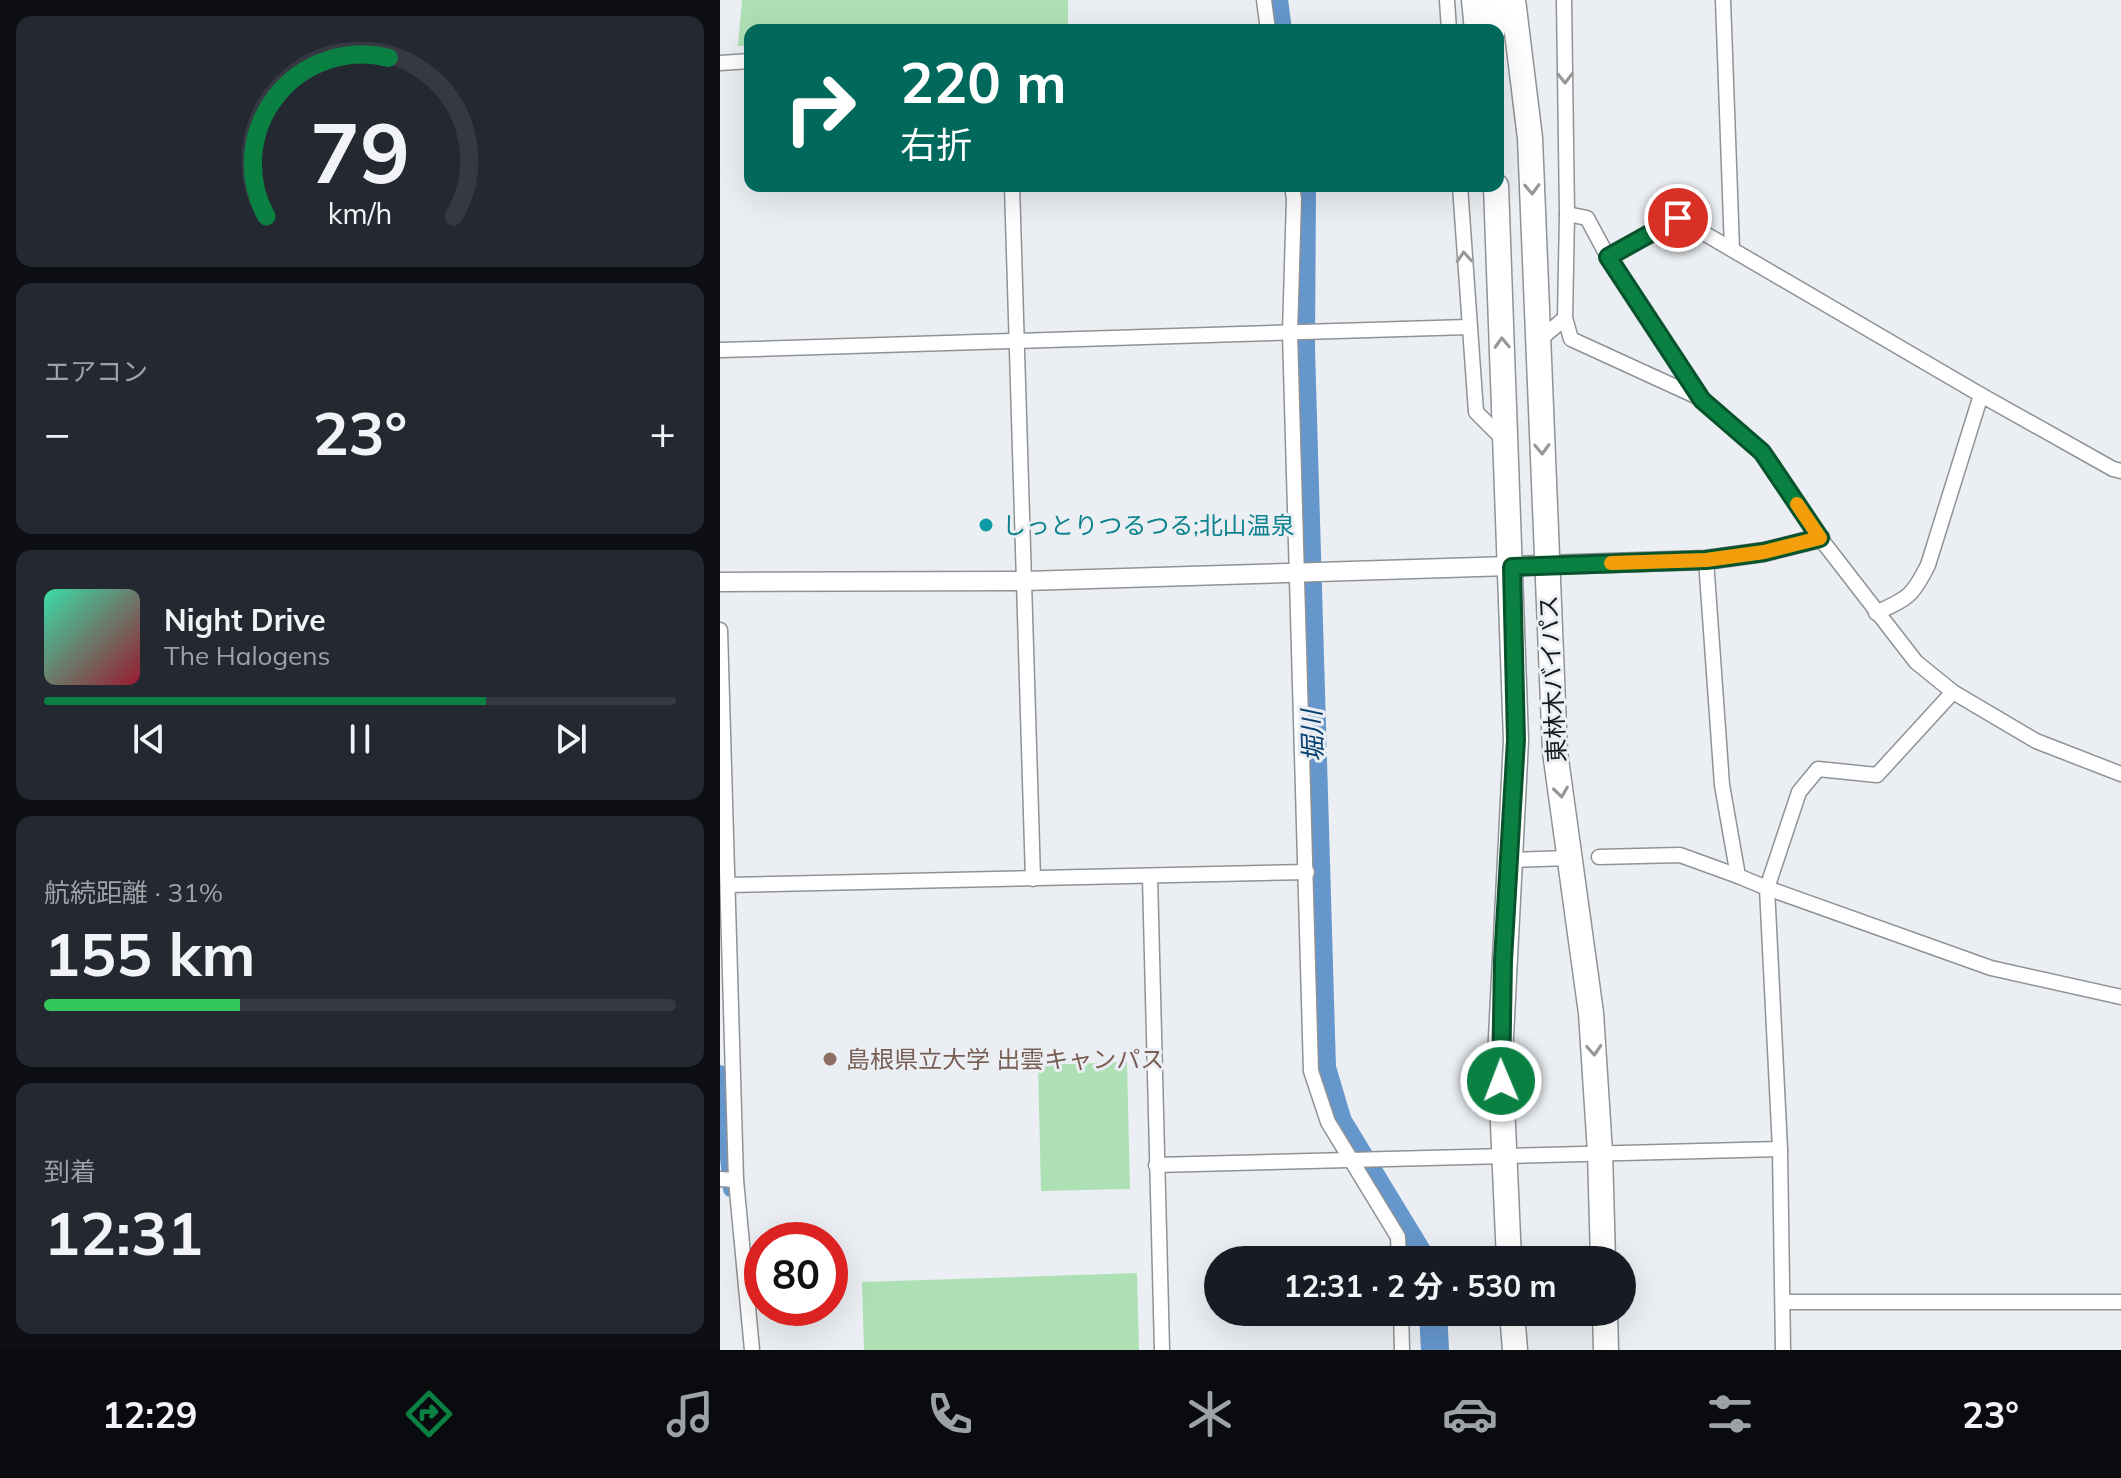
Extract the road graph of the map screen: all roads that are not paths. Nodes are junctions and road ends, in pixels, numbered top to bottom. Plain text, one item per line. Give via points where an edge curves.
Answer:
1 (1264, 0) edge
2 (1447, 0) edge
3 (1474, 0) edge
4 (1492, 0) edge
5 (1513, 0) edge
6 (1522, 0) edge
7 (1564, 0) edge
8 (1723, 0) edge
9 (1267, 24) edge
10 (1449, 24) edge
11 (1476, 24) edge
12 (1493, 24) edge
13 (744, 61) edge
14 (720, 63) edge
15 (1530, 138) junction
16 (1012, 192) edge
17 (1293, 192) edge
18 (1460, 192) edge
19 (1496, 192) edge
20 (1567, 214) junction
21 (1732, 249) junction
22 (1608, 257) junction
23 (1565, 318) junction
24 (1468, 327) junction
25 (1290, 333) junction
26 (1017, 339) junction
27 (1537, 342) junction
28 (720, 350) edge
29 (1981, 395) junction
30 (1702, 400) junction
31 (1506, 443) junction
32 (2121, 471) edge
33 (1820, 538) junction
34 (1706, 560) junction
35 (1546, 565) junction
36 (1512, 567) junction
37 (1296, 572) junction
38 (1025, 581) junction
39 (720, 582) edge
40 (1876, 613) junction
41 (720, 630) edge
42 (1953, 692) junction
43 (2121, 774) edge
44 (1599, 857) dead end
45 (1570, 858) junction
46 (1511, 860) junction
47 (1307, 872) junction
48 (1738, 876) junction
49 (1150, 877) junction
50 (1033, 879) junction
51 (729, 885) junction
52 (1767, 888) junction
53 (2121, 997) edge
54 (1780, 1149) junction
55 (1600, 1152) junction
56 (1503, 1155) junction
57 (1351, 1159) junction
58 (1156, 1165) junction
59 (720, 1179) edge
60 (736, 1180) junction
61 (1398, 1246) edge
62 (1508, 1246) edge
63 (1603, 1246) edge
64 (1783, 1302) junction
65 (2121, 1302) edge
66 (1401, 1326) edge
67 (1513, 1326) edge
68 (1605, 1326) edge
69 (752, 1350) edge
70 (1162, 1350) edge
71 (1402, 1350) edge
72 (1515, 1350) edge
73 (1606, 1350) edge
74 (1783, 1350) edge

1 - 9 street
2 - 10 street
3 - 11 highway
4 - 12 highway
5 - 15 highway, 東林木バイパス
6 - 15 highway
7 -> 20 street
8 - 21 street
13 - 14 street
15 -> 27 highway, 東林木バイパス
16 - 26 street
17 - 25 street
24 -> 18 street
31 -> 19 highway, 東林木バイパス
20 - 22 street via 1587,218
20 - 23 street
21 - 22 street via 1678,218
21 - 29 street
22 - 30 street
23 - 27 street
23 - 30 street via 1571,339
24 - 25 street
24 - 31 street via 1476,412
25 - 26 street
25 - 37 street
26 - 28 street
26 - 38 street
27 -> 35 highway, 東林木バイパス
29 - 32 street
29 - 40 street via 1928,565 1906,599
30 - 33 street via 1762,452
31 - 36 highway, 東林木バイパス
33 - 34 street
33 - 40 street
34 - 35 street
34 - 48 street via 1722,785
35 - 36 street
35 -> 45 highway, 東林木バイパス via 1555,752
36 - 37 street
36 - 46 highway, 東林木バイパス via 1516,740
37 - 38 street
37 - 47 street
38 - 39 street
38 - 50 street
40 - 42 street via 1916,662
41 - 51 street
42 - 43 street via 2036,741
42 - 52 street via 1877,775 1818,769 1799,792
44 - 48 street via 1680,855
45 - 46 street
45 -> 55 highway, 東林木バイパス via 1591,1013
46 - 56 highway, 東林木バイパス via 1500,1057
47 - 49 street
47 - 57 street via 1311,1071 1328,1122
48 - 52 street
49 - 50 street
49 - 58 street
50 - 51 street
51 - 60 street
52 - 53 street via 1991,968
52 - 54 street
54 - 55 street
54 - 64 street
55 - 56 street
55 - 63 highway, 東林木バイパス
56 - 57 street
56 - 62 highway, 東林木バイパス
57 - 58 street
57 - 61 street
58 - 70 street
59 - 60 street
60 - 69 street
64 - 65 street
64 - 74 street
66 - 71 street
67 - 72 highway
68 - 73 highway

